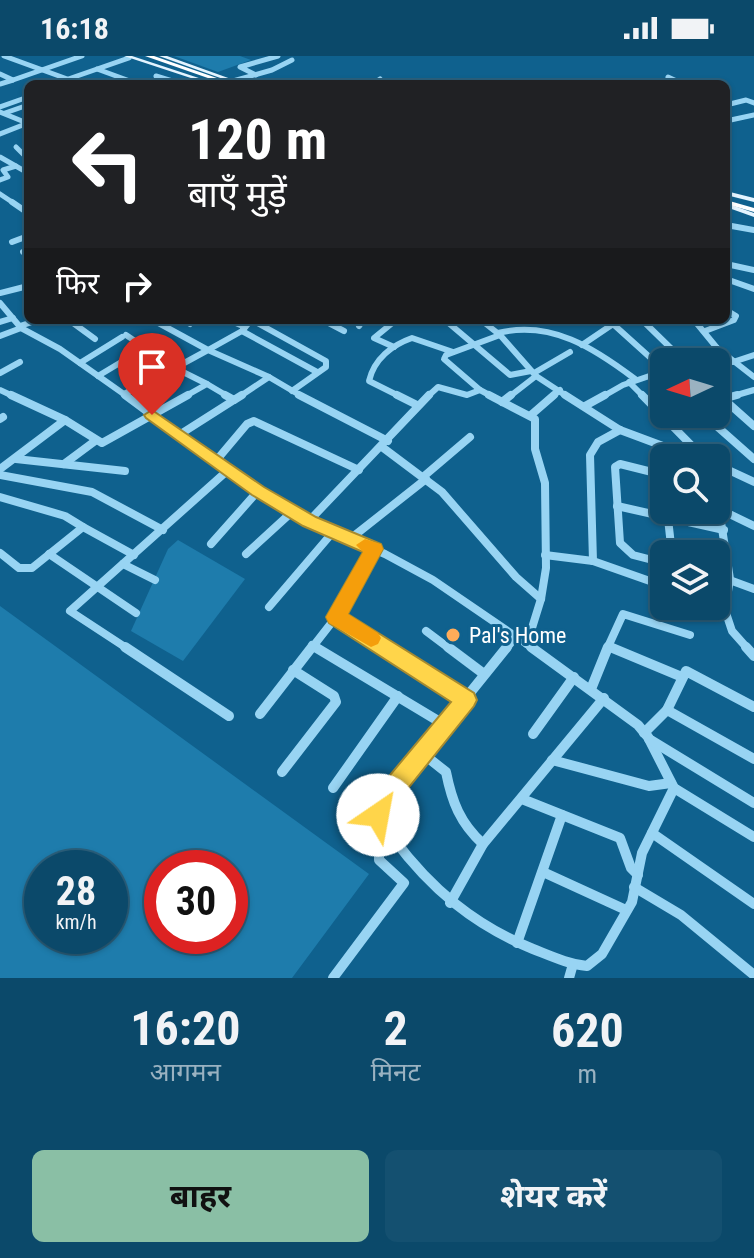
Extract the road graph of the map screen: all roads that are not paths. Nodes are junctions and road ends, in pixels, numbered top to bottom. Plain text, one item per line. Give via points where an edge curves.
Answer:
1 (4, 56) edge
2 (82, 56) edge
3 (148, 56) edge
4 (162, 56) edge
5 (278, 56) edge
6 (131, 57) edge
7 (292, 60) dead end
8 (41, 70) junction
9 (98, 70) junction
10 (0, 74) edge
11 (256, 75) junction
12 (156, 76) dead end
13 (668, 77) dead end
14 (13, 80) junction
15 (65, 80) edge
16 (70, 80) edge
17 (127, 80) edge
18 (168, 80) edge
19 (199, 80) edge
20 (209, 80) edge
21 (223, 80) edge
22 (224, 80) edge
23 (241, 80) edge
24 (674, 80) edge
25 (0, 84) edge
26 (24, 97) edge
27 (24, 106) edge
28 (1, 109) edge
29 (754, 115) edge
30 (730, 120) edge
31 (24, 122) edge
32 (24, 125) edge
33 (0, 134) edge
34 (16, 147) dead end
35 (24, 155) edge
36 (0, 157) edge
37 (24, 161) edge
38 (0, 165) edge
39 (13, 165) junction
40 (24, 171) edge
41 (0, 180) edge
42 (0, 194) edge
43 (730, 201) edge
44 (752, 208) edge
45 (24, 210) edge
46 (730, 226) edge
47 (754, 230) edge
48 (24, 238) edge
49 (12, 242) dead end
50 (730, 265) edge
51 (754, 270) edge
52 (730, 280) edge
53 (24, 284) edge
54 (754, 289) edge
55 (0, 290) edge
56 (0, 303) edge
57 (13, 318) junction
58 (0, 322) edge
59 (28, 324) edge
60 (74, 324) edge
61 (236, 324) edge
62 (248, 324) edge
63 (259, 324) edge
64 (331, 324) edge
65 (391, 324) edge
66 (450, 324) edge
67 (486, 324) edge
68 (613, 324) edge
69 (618, 324) edge
70 (646, 324) edge
71 (698, 324) edge
72 (723, 324) edge
73 (162, 325) edge
74 (21, 327) junction
75 (244, 329) junction
76 (344, 331) dead end
77 (705, 331) junction
78 (499, 334) junction
79 (0, 336) edge
80 (95, 339) dead end
81 (476, 345) junction
82 (582, 345) junction
83 (394, 347) junction
84 (669, 348) edge
85 (717, 348) edge
86 (143, 349) dead end
87 (208, 350) junction
88 (570, 352) dead end
89 (454, 353) junction
90 (650, 355) edge
91 (754, 355) edge
92 (730, 359) edge
93 (20, 362) dead end
94 (733, 362) junction
95 (80, 363) junction
96 (175, 368) junction
97 (317, 372) junction
98 (0, 373) edge
99 (534, 373) junction
100 (650, 373) edge
101 (98, 376) junction
102 (269, 377) junction
103 (754, 377) edge
104 (632, 381) junction
105 (207, 384) junction
106 (0, 390) edge
107 (480, 390) junction
108 (560, 390) junction
109 (754, 390) edge
110 (292, 391) junction
111 (124, 394) junction
112 (730, 397) edge
113 (650, 398) edge
114 (234, 400) junction
115 (502, 402) junction
116 (417, 405) junction
117 (585, 406) junction
118 (730, 408) edge
119 (152, 415) junction
120 (531, 415) junction
121 (65, 420) junction
122 (754, 426) edge
123 (678, 428) edge
124 (719, 428) edge
125 (620, 430) junction
126 (179, 435) junction
127 (470, 437) dead end
128 (95, 441) junction
129 (385, 444) junction
130 (658, 444) edge
131 (691, 444) edge
132 (15, 458) junction
133 (754, 459) edge
134 (215, 462) junction
135 (63, 465) junction
136 (359, 470) junction
137 (125, 471) dead end
138 (227, 471) junction
139 (730, 471) edge
140 (0, 472) edge
141 (650, 472) edge
142 (424, 478) junction
143 (754, 482) edge
144 (258, 491) junction
145 (0, 497) edge
146 (617, 506) junction
147 (293, 511) junction
148 (650, 511) edge
149 (730, 514) edge
150 (309, 521) junction
151 (703, 524) edge
152 (723, 524) edge
153 (754, 526) edge
154 (83, 527) junction
155 (163, 530) junction
156 (724, 530) junction
157 (333, 532) junction
158 (350, 539) junction
159 (725, 540) edge
160 (211, 544) dead end
161 (374, 549) junction
162 (0, 553) edge
163 (49, 554) junction
164 (246, 554) dead end
165 (134, 555) junction
166 (545, 555) junction
167 (650, 559) edge
168 (593, 561) junction
169 (123, 564) junction
170 (730, 579) edge
171 (155, 580) dead end
172 (650, 581) edge
173 (95, 588) junction
174 (754, 589) edge
175 (541, 599) junction
176 (269, 607) dead end
177 (136, 613) dead end
178 (336, 617) junction
179 (726, 620) edge
180 (426, 631) dead end
181 (690, 635) dead end
182 (516, 636) junction
183 (527, 644) junction
184 (312, 645) junction
185 (608, 646) junction
186 (754, 656) edge
187 (293, 670) junction
188 (484, 674) junction
189 (574, 677) junction
190 (682, 677) junction
191 (591, 689) junction
192 (398, 696) junction
193 (604, 698) junction
194 (466, 700) junction
195 (754, 707) edge
196 (667, 710) junction
197 (260, 714) dead end
198 (229, 716) dead end
199 (445, 725) junction
200 (533, 734) dead end
201 (646, 736) junction
202 (422, 753) junction
203 (754, 759) edge
204 (552, 760) junction
205 (282, 772) dead end
206 (673, 786) junction
207 (333, 788) dead end
208 (522, 799) junction
209 (754, 803) edge
210 (562, 815) junction
211 (652, 833) junction
212 (754, 837) edge
213 (393, 838) junction
214 (483, 844) junction
215 (416, 869) junction
216 (543, 872) junction
217 (636, 881) junction
218 (404, 883) junction
219 (450, 903) junction
220 (754, 904) edge
221 (626, 910) junction
222 (517, 943) junction
223 (573, 964) junction
224 (754, 975) edge
225 (333, 978) edge
226 (569, 978) edge

1 - 8 street
2 - 8 street
3 - 21 highway
4 - 22 main road
5 - 11 street via 240,67
6 - 9 street
6 - 19 main road
6 - 20 highway
7 - 11 street
8 - 14 street
8 - 15 street
9 - 16 street
9 - 17 street
10 - 14 street
11 - 23 street
12 - 18 street
13 - 24 street
14 - 25 street
26 - 28 street
27 - 28 street
28 - 31 street
29 - 30 street
32 - 33 street
34 - 35 street
36 - 39 street
37 - 39 street
38 - 39 street
39 - 40 street
39 - 41 street via 3,170 8,177
42 - 45 street
43 - 44 highway
46 - 47 street
48 - 49 street
50 - 51 street
52 - 54 street
53 - 55 street
56 - 57 street
57 - 58 street
57 - 74 street
59 - 74 street
60 - 80 street
61 - 75 street
62 - 75 street
63 - 97 street via 326,361
64 - 76 street
65 - 83 street via 374,338
66 - 81 street
67 - 78 street
68 - 82 street
69 - 90 street
70 - 84 street
71 - 77 street
72 - 77 street
73 - 87 street
74 - 79 street
74 - 95 street
75 - 87 street
75 - 97 street
77 - 85 street
78 - 81 street
78 - 82 street via 539,327
78 - 99 street
81 - 89 street
81 - 99 street via 512,376
82 - 104 street via 613,361
83 - 89 street via 412,338
83 - 116 street via 380,359 369,381
86 - 101 street
87 - 96 street
87 - 102 street
88 - 99 street
89 - 107 street via 444,359
91 - 94 street
92 - 94 street
93 - 98 street
94 - 103 street
95 - 96 street via 124,336
95 - 101 street
96 - 105 street
96 - 111 street
97 - 110 street
99 - 108 street
99 - 115 street
100 - 104 street
101 - 111 street
102 - 110 street
102 - 114 street
104 - 113 street
104 - 117 street
105 - 114 street
105 - 119 street
106 - 121 street
107 - 115 street
107 - 116 street via 467,395 438,387
108 - 117 street
108 - 120 street
109 - 112 street
110 - 129 street
111 - 119 street
114 - 126 street
115 - 120 street
116 - 129 street
117 - 125 street
118 - 122 street
119 - 126 street
119 - 128 street via 105,442
120 - 166 street via 545,483
121 - 128 street
121 - 132 street
123 - 131 street
124 - 133 street
125 - 130 street
125 - 168 street via 600,438 590,455
126 - 134 street
127 - 142 street
128 - 135 street
129 - 136 street
129 - 142 street
132 - 135 street
132 - 140 street
134 - 136 street via 254,421
134 - 138 street
135 - 137 street
136 - 150 street
138 - 144 street
138 - 155 street
139 - 143 street
140 - 155 street via 92,492
141 - 146 street via 617,465
142 - 158 street
142 - 175 street
144 - 147 street
144 - 160 street
145 - 154 street via 65,516
146 - 148 street
146 - 167 street via 625,552
147 - 150 street
147 - 164 street
149 - 153 street
150 - 157 street
151 - 156 street
152 - 156 street
154 - 163 street
154 - 165 street
155 - 165 street
156 - 159 street
157 - 158 street
157 - 176 street
158 - 161 street
161 - 178 street
161 - 182 street via 433,580
162 - 163 street via 25,569
163 - 173 street
165 - 169 street
166 - 168 street
166 - 175 street
168 - 172 street
169 - 171 street
169 - 173 street
170 - 174 street
173 - 177 street
173 - 198 street via 71,613
175 - 183 street
178 - 184 street
178 - 194 street
179 - 186 street
180 - 188 street
181 - 185 street via 623,614
182 - 183 street
182 - 188 street
183 - 189 street
184 - 187 street
184 - 192 street
185 - 190 street
185 - 191 street
187 - 197 street
187 - 205 street via 336,702
188 - 194 street
189 - 191 street
189 - 200 street
190 - 195 street via 686,671
190 - 196 street
191 - 193 street
192 - 199 street
192 - 207 street
193 - 201 street
193 - 204 street
194 - 199 street
196 - 201 street
196 - 203 street
199 - 202 street
201 - 206 street
201 - 209 street
202 - 213 street via 378,807 379,819
202 - 214 street via 446,772 452,802
204 - 206 street via 649,786
204 - 208 street
206 - 211 street
206 - 212 street
208 - 210 street
208 - 214 street
210 - 216 street
210 - 217 street via 623,841
211 - 217 street
211 - 220 street
213 - 215 street
213 - 218 street via 379,860
214 - 219 street
215 - 218 street
215 - 219 street
216 - 221 street
216 - 222 street
217 - 221 street
217 - 224 street
218 - 225 street
219 - 222 street via 484,928
221 - 223 street via 602,954 587,966
222 - 223 street
223 - 226 street

